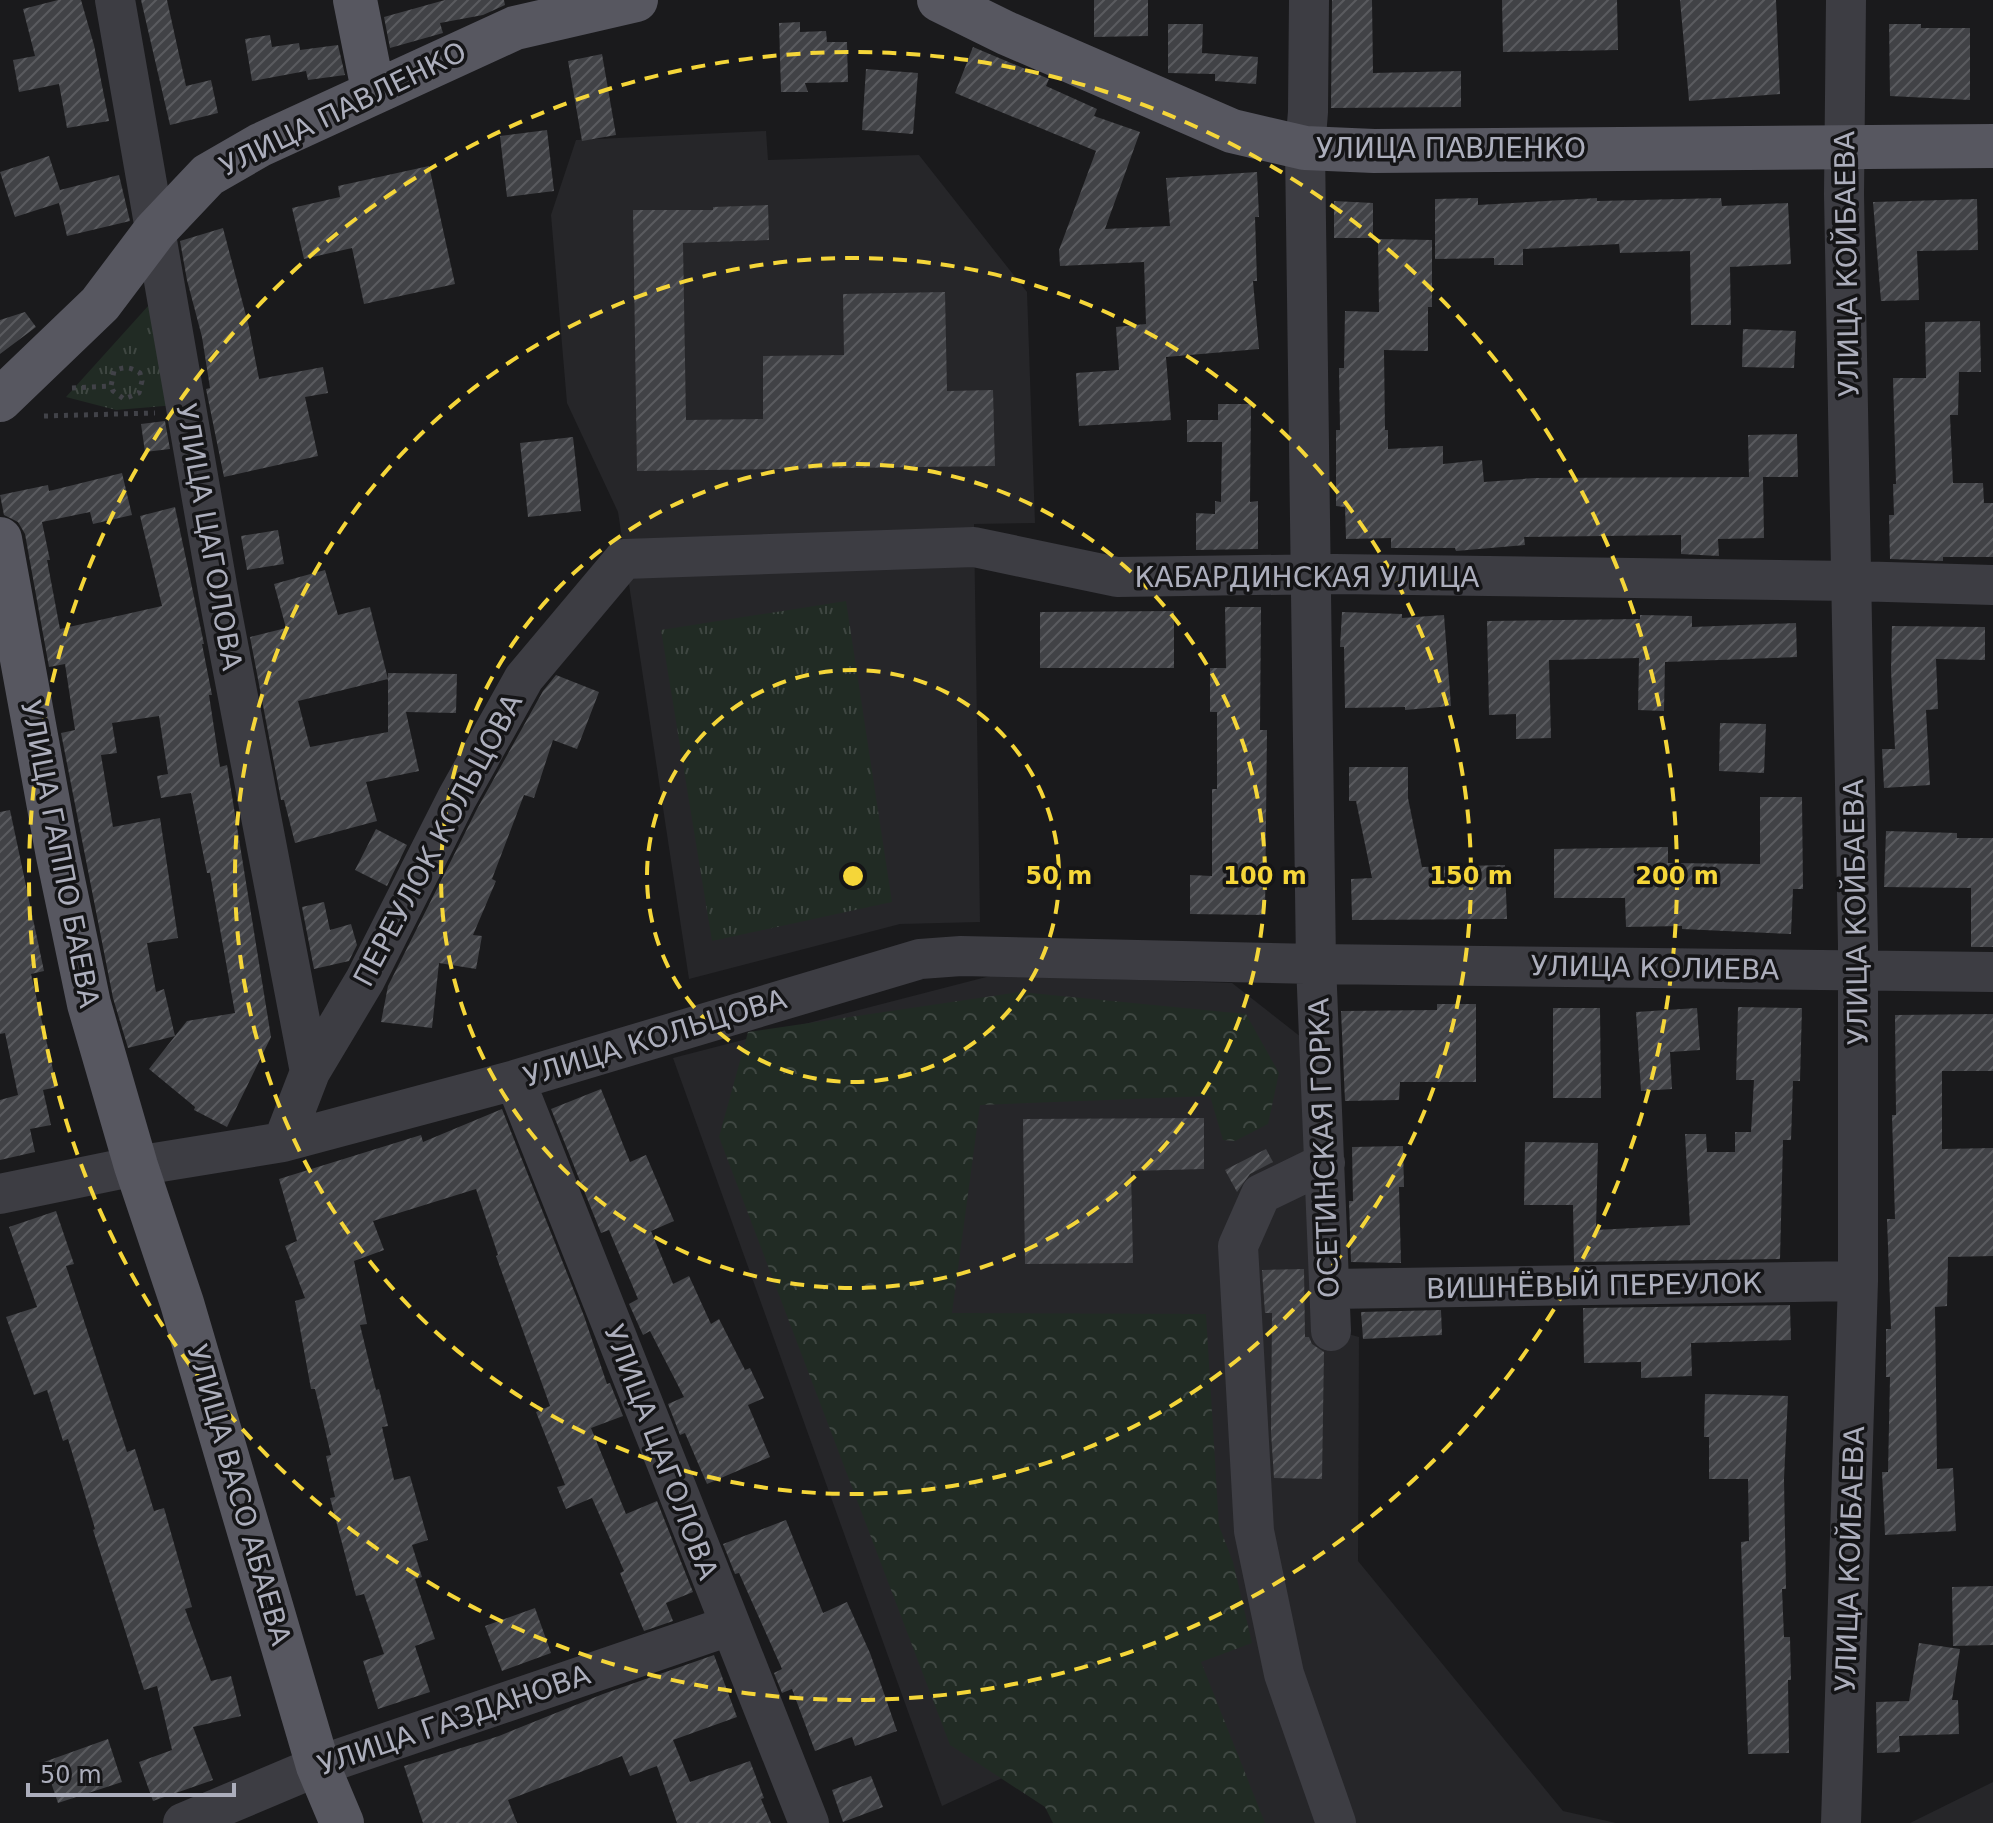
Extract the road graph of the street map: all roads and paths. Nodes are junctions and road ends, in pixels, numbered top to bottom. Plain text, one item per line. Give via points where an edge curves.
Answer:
1 (115, 0) edge
2 (355, 0) edge
3 (636, 0) edge
4 (939, 0) edge
5 (1309, 0) edge
6 (1846, 0) edge
7 (538, 10) edge
8 (1004, 17) edge
9 (373, 90) junction
10 (1993, 146) edge
11 (1305, 148) junction
12 (1845, 148) junction
13 (155, 231) junction
14 (111, 386) junction
15 (72, 388) dead end
16 (0, 400) edge
17 (187, 411) junction
18 (44, 416) dead end
19 (0, 539) edge
20 (624, 559) joint
21 (1312, 574) junction
22 (1852, 581) junction
23 (1993, 585) edge
24 (1316, 964) junction
25 (1858, 972) junction
26 (1993, 972) edge
27 (310, 1072) junction
28 (515, 1080) junction
29 (283, 1142) junction
30 (1325, 1163) junction
31 (136, 1166) junction
32 (0, 1194) edge
33 (1858, 1281) junction
34 (1330, 1289) junction
35 (1331, 1331) dead end
36 (729, 1626) junction
37 (318, 1766) junction
38 (183, 1823) edge
39 (342, 1823) edge
40 (809, 1823) edge
41 (1336, 1823) edge
42 (1841, 1823) edge

1 - 13 street, УЛИЦА ЦАГОЛОВА
2 - 9 main road
3 - 7 main road, УЛИЦА ПАВЛЕНКО
4 - 8 main road, УЛИЦА ПАВЛЕНКО
5 - 11 street, ОСЕТИНСКАЯ ГОРКА
6 - 12 street, УЛИЦА КОЙБАЕВА
7 - 9 main road, УЛИЦА ПАВЛЕНКО via 515,28
8 - 11 main road, УЛИЦА ПАВЛЕНКО via 1232,131
9 - 13 main road, УЛИЦА ПАВЛЕНКО via 208,175
10 - 12 main road, УЛИЦА ПАВЛЕНКО
11 - 12 main road, УЛИЦА ПАВЛЕНКО
11 - 21 street, ОСЕТИНСКАЯ ГОРКА
12 - 22 street, УЛИЦА КОЙБАЕВА
13 - 16 main road, УЛИЦА ПАВЛЕНКО via 100,304
13 - 17 street, УЛИЦА ЦАГОЛОВА
14 - 14 path via 114,371 122,367 140,373 139,393 132,398 124,399
14 - 15 path
17 - 18 path
17 - 27 street, УЛИЦА ЦАГОЛОВА
19 - 31 main road, УЛИЦА ГАППО БАЕВА via 89,1004
20 - 21 street, КАБАРДИНСКАЯ УЛИЦА via 974,547 1117,577
20 - 27 street, ПЕРЕУЛОК КОЛЬЦОВА via 524,678 365,980
21 - 22 street, КАБАРДИНСКАЯ УЛИЦА
21 - 24 street, ОСЕТИНСКАЯ ГОРКА
22 - 23 street, КАБАРДИНСКАЯ УЛИЦА
22 - 25 street, УЛИЦА КОЙБАЕВА
24 - 25 street, УЛИЦА КОЛИЕВА
24 - 28 street, УЛИЦА КОЛЬЦОВА via 920,959
24 - 30 street, ОСЕТИНСКАЯ ГОРКА
25 - 26 street, УЛИЦА КОЛИЕВА
25 - 33 street, УЛИЦА КОЙБАЕВА
27 - 29 street, ПЕРЕУЛОК КОЛЬЦОВА
28 - 29 street, УЛИЦА КОЛЬЦОВА
28 - 36 street, УЛИЦА ЦАГОЛОВА
29 - 31 street, УЛИЦА КОЛЬЦОВА
30 - 34 street, ОСЕТИНСКАЯ ГОРКА
30 - 41 street via 1261,1194 1238,1246 1254,1531 1284,1674
31 - 32 street, УЛИЦА КОЛЬЦОВА
31 - 37 main road, УЛИЦА ВАСО АБАЕВА via 182,1303
33 - 34 street, ВИШНЁВЫЙ ПЕРЕУЛОК
33 - 42 street, УЛИЦА КОЙБАЕВА
34 - 35 street, ОСЕТИНСКАЯ ГОРКА
36 - 37 street, УЛИЦА ГАЗДАНОВА
36 - 40 street, УЛИЦА ЦАГОЛОВА
37 - 38 street, УЛИЦА ГАЗДАНОВА
37 - 39 main road, УЛИЦА ВАСО АБАЕВА

